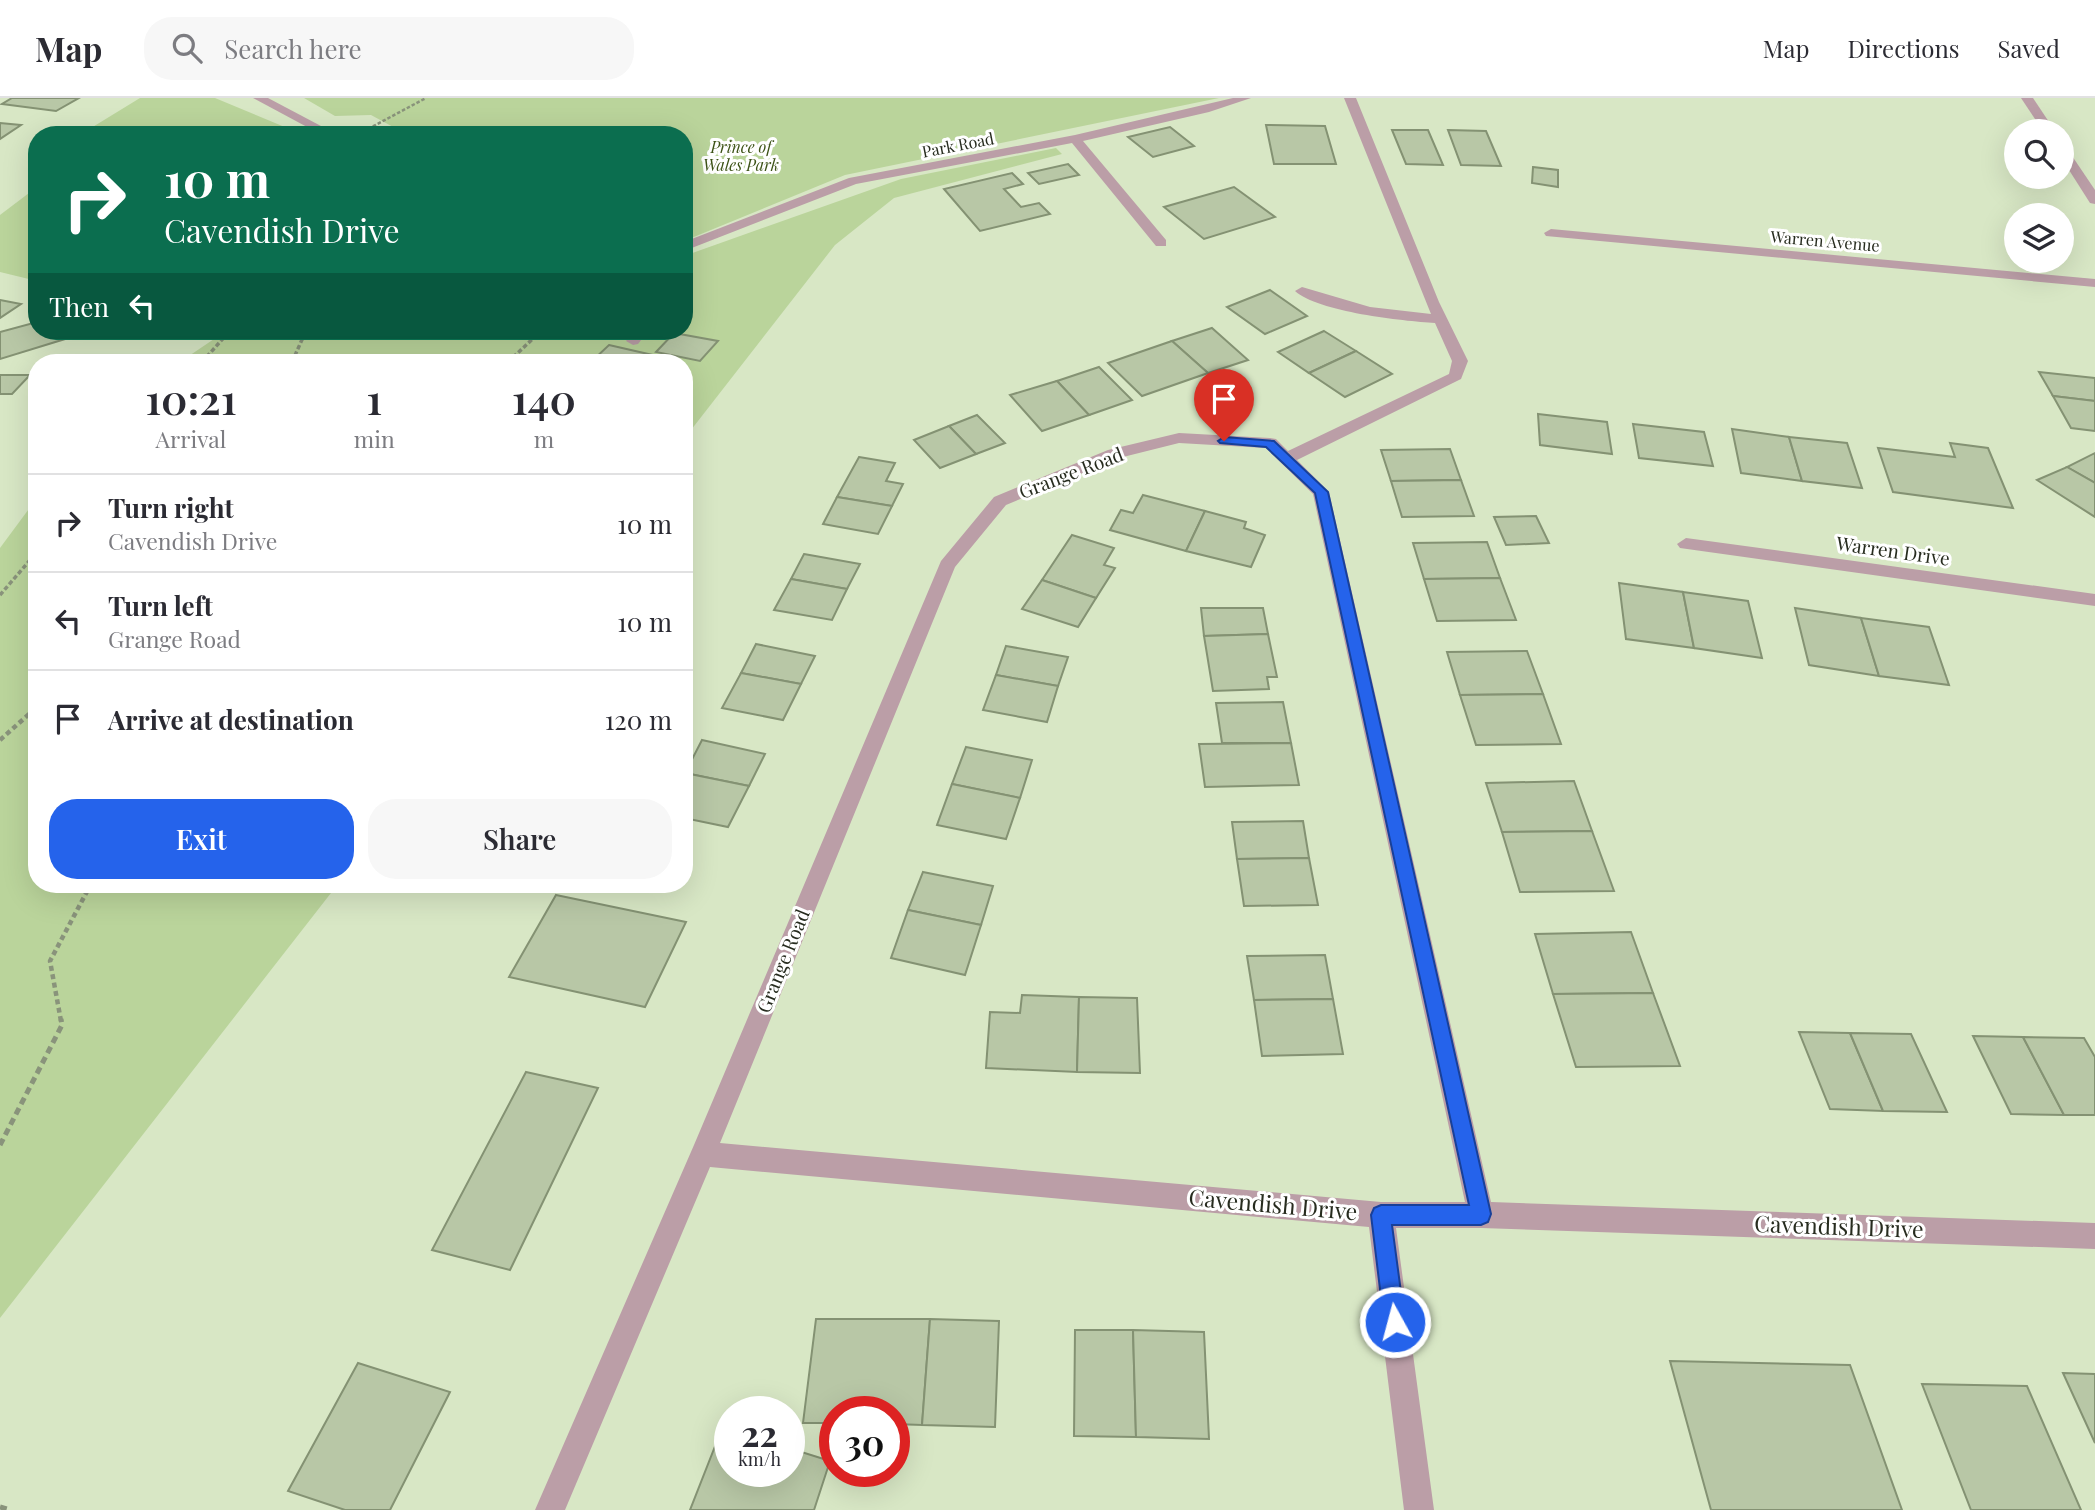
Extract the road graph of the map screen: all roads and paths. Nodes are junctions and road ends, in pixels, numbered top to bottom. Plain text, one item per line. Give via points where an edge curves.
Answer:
1 (259, 98) edge
2 (426, 98) edge
3 (1245, 98) edge
4 (1350, 98) edge
5 (2027, 98) edge
6 (2041, 119) edge
7 (314, 126) edge
8 (374, 126) edge
9 (1075, 139) junction
10 (2074, 168) edge
11 (2095, 200) edge
12 (1551, 233) dead end
13 (693, 243) edge
14 (1161, 243) dead end
15 (2095, 283) edge
16 (1301, 291) dead end
17 (1440, 319) junction
18 (222, 340) edge
19 (531, 340) edge
20 (209, 354) edge
21 (517, 354) edge
22 (1286, 459) junction
23 (1686, 544) dead end
24 (28, 562) edge
25 (0, 594) edge
26 (2095, 600) edge
27 (28, 715) edge
28 (0, 740) edge
29 (86, 893) edge
30 (0, 1145) edge
31 (704, 1154) junction
32 (1481, 1214) junction
33 (1381, 1215) junction
34 (2095, 1236) edge
35 (0, 1507) edge
36 (10, 1510) edge
37 (550, 1510) edge
38 (1419, 1510) edge

1 - 7 street
2 - 8 path
3 - 9 street, Park Road
4 - 17 street
5 - 6 street
9 - 13 street, Park Road via 853,181
9 - 14 street
10 - 11 street
12 - 15 street, Warren Avenue
16 - 17 street via 1356,310
17 - 22 street via 1461,361 1456,376
18 - 20 path
19 - 21 path
22 - 31 street, Grange Road via 1270,443 1179,438 1114,454 1000,501 947,565
22 - 32 street, Grange Road via 1321,492
23 - 26 street, Warren Drive
24 - 25 path
27 - 28 path
29 - 30 path via 50,961 62,1025
31 - 33 street, Cavendish Drive
31 - 37 street, Grange Road
32 - 33 street, Cavendish Drive
32 - 34 street, Cavendish Drive
33 - 38 street
35 - 36 path

